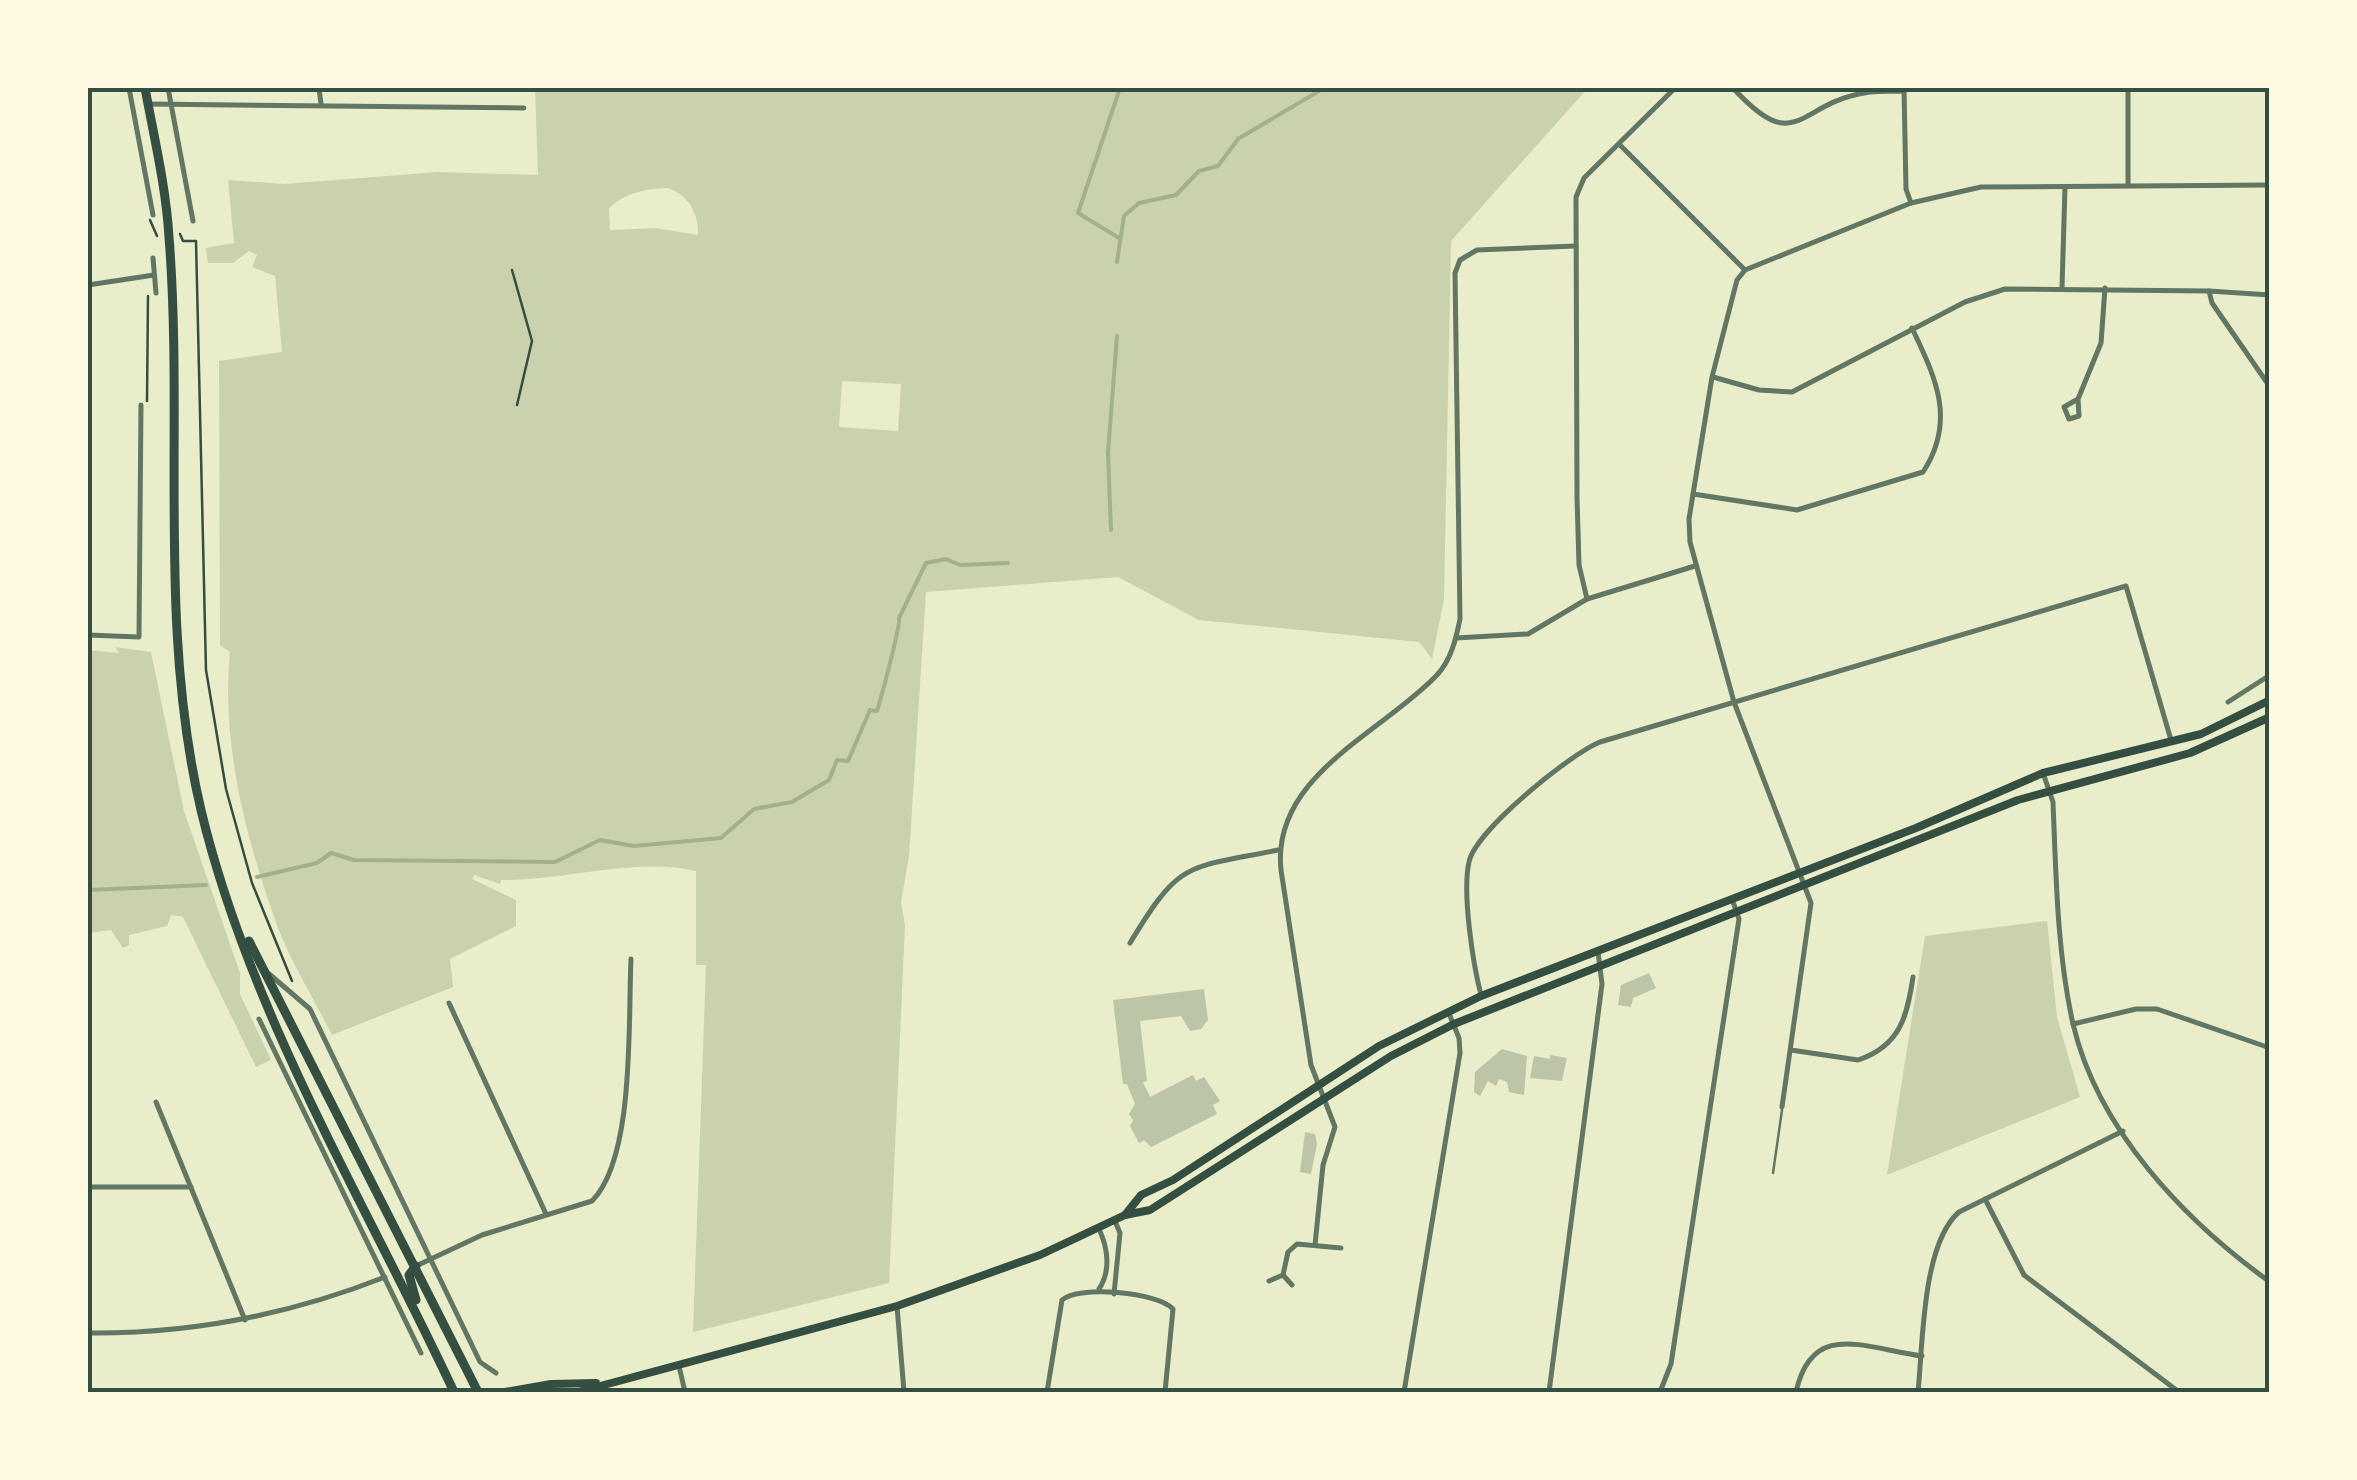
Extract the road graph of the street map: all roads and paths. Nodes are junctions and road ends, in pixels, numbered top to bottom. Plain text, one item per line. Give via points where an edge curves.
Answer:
1 (128, 88) edge
2 (145, 88) edge
3 (168, 88) edge
4 (319, 88) edge
5 (1675, 88) edge
6 (1733, 88) edge
7 (2128, 88) edge
8 (1904, 89) edge
9 (172, 103) junction
10 (148, 104) junction
11 (322, 104) junction
12 (524, 108) dead end
13 (1620, 145) junction
14 (2270, 185) edge
15 (2128, 186) junction
16 (2064, 187) junction
17 (1911, 202) junction
18 (153, 215) dead end
19 (193, 221) dead end
20 (196, 241) dead end
21 (1576, 246) junction
22 (153, 258) dead end
23 (512, 270) dead end
24 (1744, 270) junction
25 (151, 276) junction
26 (88, 285) edge
27 (2062, 288) junction
28 (2105, 288) junction
29 (2209, 291) junction
30 (156, 293) dead end
31 (2270, 295) edge
32 (1912, 328) junction
33 (1712, 376) junction
34 (2270, 387) edge
35 (2078, 399) dead end
36 (141, 405) joint
37 (517, 405) dead end
38 (1693, 494) junction
39 (1695, 566) junction
40 (1587, 599) junction
41 (88, 635) edge
42 (1456, 638) junction
43 (2270, 675) edge
44 (2270, 700) edge
45 (1734, 702) junction
46 (2228, 702) dead end
47 (2270, 717) edge
48 (2172, 743) junction
49 (2043, 773) junction
50 (2049, 790) junction
51 (1279, 850) junction
52 (1798, 873) junction
53 (1804, 887) junction
54 (1731, 899) junction
55 (1737, 913) junction
56 (238, 922) junction
57 (1130, 943) dead end
58 (1597, 949) junction
59 (631, 959) dead end
60 (1602, 966) junction
61 (264, 968) junction
62 (1913, 977) dead end
63 (298, 996) junction
64 (1481, 996) junction
65 (449, 1003) dead end
66 (1448, 1011) junction
67 (259, 1019) dead end
68 (1454, 1024) junction
69 (2073, 1024) junction
70 (2270, 1048) edge
71 (1791, 1050) junction
72 (1318, 1084) junction
73 (1323, 1100) junction
74 (156, 1102) dead end
75 (1782, 1107) joint
76 (2123, 1131) junction
77 (1773, 1173) dead end
78 (88, 1187) edge
79 (191, 1187) junction
80 (1985, 1199) junction
81 (546, 1214) junction
82 (1125, 1216) junction
83 (1115, 1221) junction
84 (1099, 1229) junction
85 (1315, 1244) junction
86 (1341, 1248) dead end
87 (430, 1258) junction
88 (416, 1266) junction
89 (1283, 1275) junction
90 (385, 1277) junction
91 (1268, 1280) dead end
92 (2270, 1282) edge
93 (1292, 1286) dead end
94 (1098, 1289) junction
95 (1111, 1294) junction
96 (896, 1306) junction
97 (245, 1320) junction
98 (421, 1322) junction
99 (88, 1332) edge
100 (421, 1353) dead end
101 (1922, 1356) junction
102 (678, 1362) junction
103 (496, 1372) dead end
104 (601, 1383) junction
105 (2175, 1391) edge
106 (454, 1392) edge
107 (478, 1392) edge
108 (505, 1392) edge
109 (578, 1392) edge
110 (685, 1392) edge
111 (904, 1392) edge
112 (1047, 1392) edge
113 (1165, 1392) edge
114 (1404, 1392) edge
115 (1550, 1392) edge
116 (1660, 1392) edge
117 (1796, 1392) edge
118 (1918, 1392) edge

1 - 18 street
2 - 10 highway
3 - 9 street
4 - 11 street
5 - 13 street
6 - 8 street via 1758,114 1789,124 1862,93
7 - 15 street
8 - 17 street
9 - 10 street
9 - 11 street
9 - 19 street
10 - 56 highway via 170,236 184,698 201,810
11 - 12 street
13 - 21 street via 1584,178 1576,197
13 - 24 street
14 - 15 street
15 - 16 street
16 - 17 street via 1981,186
16 - 27 street
17 - 24 street
20 - 63 path via 206,670 218,757 252,883
21 - 40 street via 1580,565
21 - 42 street via 1477,250 1460,260 1455,273
22 - 25 street
23 - 37 path via 532,342
24 - 33 street
25 - 26 street
25 - 30 street
25 - 36 path via 150,399
27 - 28 street
27 - 32 street via 2005,290
28 - 29 street
28 - 35 street via 2100,343
29 - 31 street
29 - 34 street
32 - 33 street via 1792,392
32 - 38 street via 1942,404 1924,472 1797,510
33 - 38 street
36 - 41 street via 139,637
38 - 39 street
39 - 40 street
39 - 45 street
40 - 42 street via 1528,634
42 - 51 street via 1437,675 1298,799
43 - 46 street
44 - 48 main road
45 - 48 street via 2126,586
45 - 52 street
45 - 64 street via 1580,750 1484,838 1469,861 1468,878
47 - 50 main road via 2179,756
48 - 49 main road
49 - 50 street
49 - 52 main road
50 - 53 main road
50 - 69 street
51 - 57 street via 1183,872 1162,891
51 - 72 street
52 - 53 street
52 - 54 main road
53 - 55 main road
53 - 71 street via 1811,903
54 - 55 street
54 - 58 main road
55 - 60 main road
55 - 116 street via 1672,1364
56 - 61 highway
56 - 98 highway via 280,1032
58 - 60 street
58 - 64 main road
59 - 81 street via 615,1167 592,1201
60 - 68 main road
60 - 115 street
61 - 63 street
61 - 88 highway
62 - 71 street via 1906,1022 1868,1057
63 - 87 street
64 - 66 main road
65 - 81 street
66 - 68 street
66 - 72 main road
67 - 90 street
68 - 73 main road
68 - 114 street via 1460,1053
69 - 70 street via 2157,1008
69 - 76 street via 2093,1080
71 - 75 street
72 - 73 street
72 - 82 main road via 1141,1195
73 - 82 main road via 1180,1193
73 - 85 street via 1335,1126 1323,1164
74 - 79 street
75 - 77 lane
76 - 80 street
76 - 92 street via 2194,1222
78 - 79 street
79 - 97 street
80 - 101 street via 1958,1212 1939,1236
80 - 105 street via 2024,1275
81 - 87 street
82 - 83 main road
83 - 84 main road
83 - 95 street via 1120,1233
84 - 94 street via 1107,1254
84 - 96 main road
85 - 86 street
85 - 89 street via 1292,1247
87 - 88 street
87 - 103 street via 480,1362
88 - 98 highway via 409,1275
88 - 107 highway
89 - 91 street
89 - 93 street
90 - 97 street via 283,1314
90 - 100 street
94 - 95 street
94 - 112 street via 1062,1300
95 - 113 street via 1156,1298 1174,1309
96 - 102 main road
96 - 111 street
97 - 99 street
98 - 106 highway
101 - 117 street via 1833,1344 1812,1351
101 - 118 street
102 - 104 main road
102 - 110 street
104 - 108 main road
104 - 109 main road

